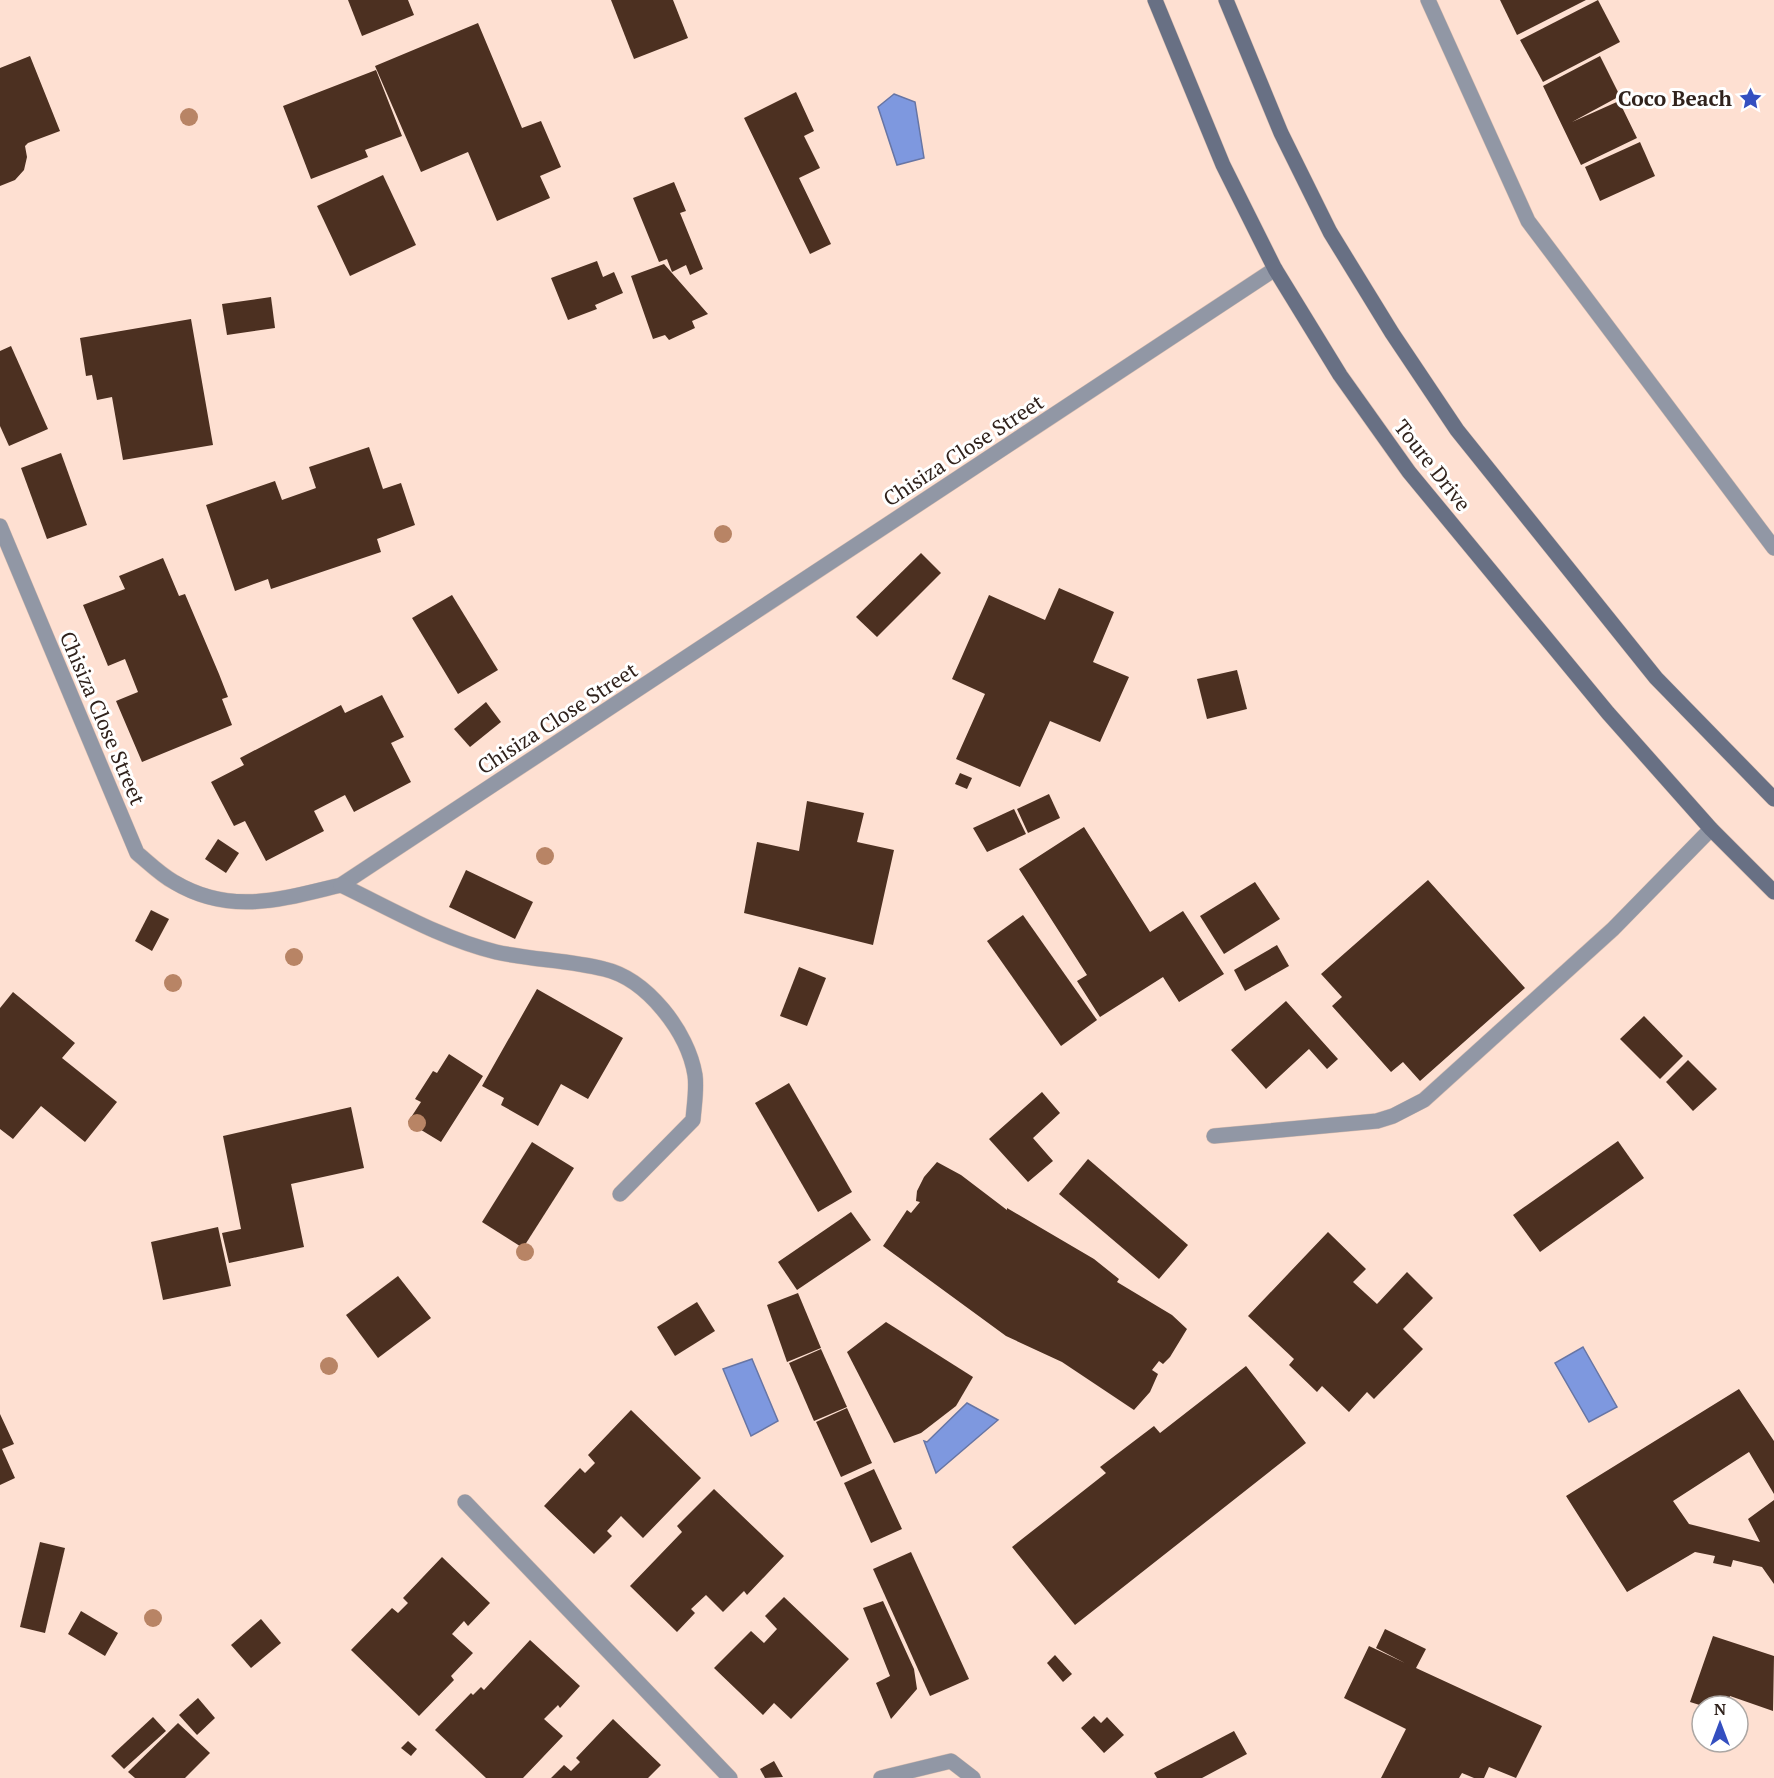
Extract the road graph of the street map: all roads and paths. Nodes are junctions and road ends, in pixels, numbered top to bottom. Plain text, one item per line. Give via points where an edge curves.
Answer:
1 (1155, 0) edge
2 (1226, 0) edge
3 (1428, 0) edge
4 (1275, 269) junction
5 (0, 526) edge
6 (1774, 548) edge
7 (1774, 799) edge
8 (1711, 829) junction
9 (341, 885) junction
10 (1774, 892) edge
11 (1214, 1136) dead end
12 (620, 1194) dead end
13 (465, 1502) dead end
14 (730, 1778) edge
15 (881, 1778) edge
16 (973, 1778) edge

1 - 4 main road, Toure Drive via 1223,165
2 - 7 main road, Toure Drive via 1281,133 1330,232 1457,430 1656,678
3 - 6 street via 1528,221
4 - 8 main road, Toure Drive via 1340,375 1409,472 1608,713
4 - 9 street, Chisiza Close Street
5 - 9 street, Chisiza Close Street via 137,853 174,882 218,900 265,903
8 - 10 main road, Toure Drive
8 - 11 street via 1613,929 1424,1100 1377,1121
9 - 12 street via 449,936 497,952 608,969 647,992 678,1029 695,1075 693,1120
13 - 14 street
15 - 16 street via 951,1761

